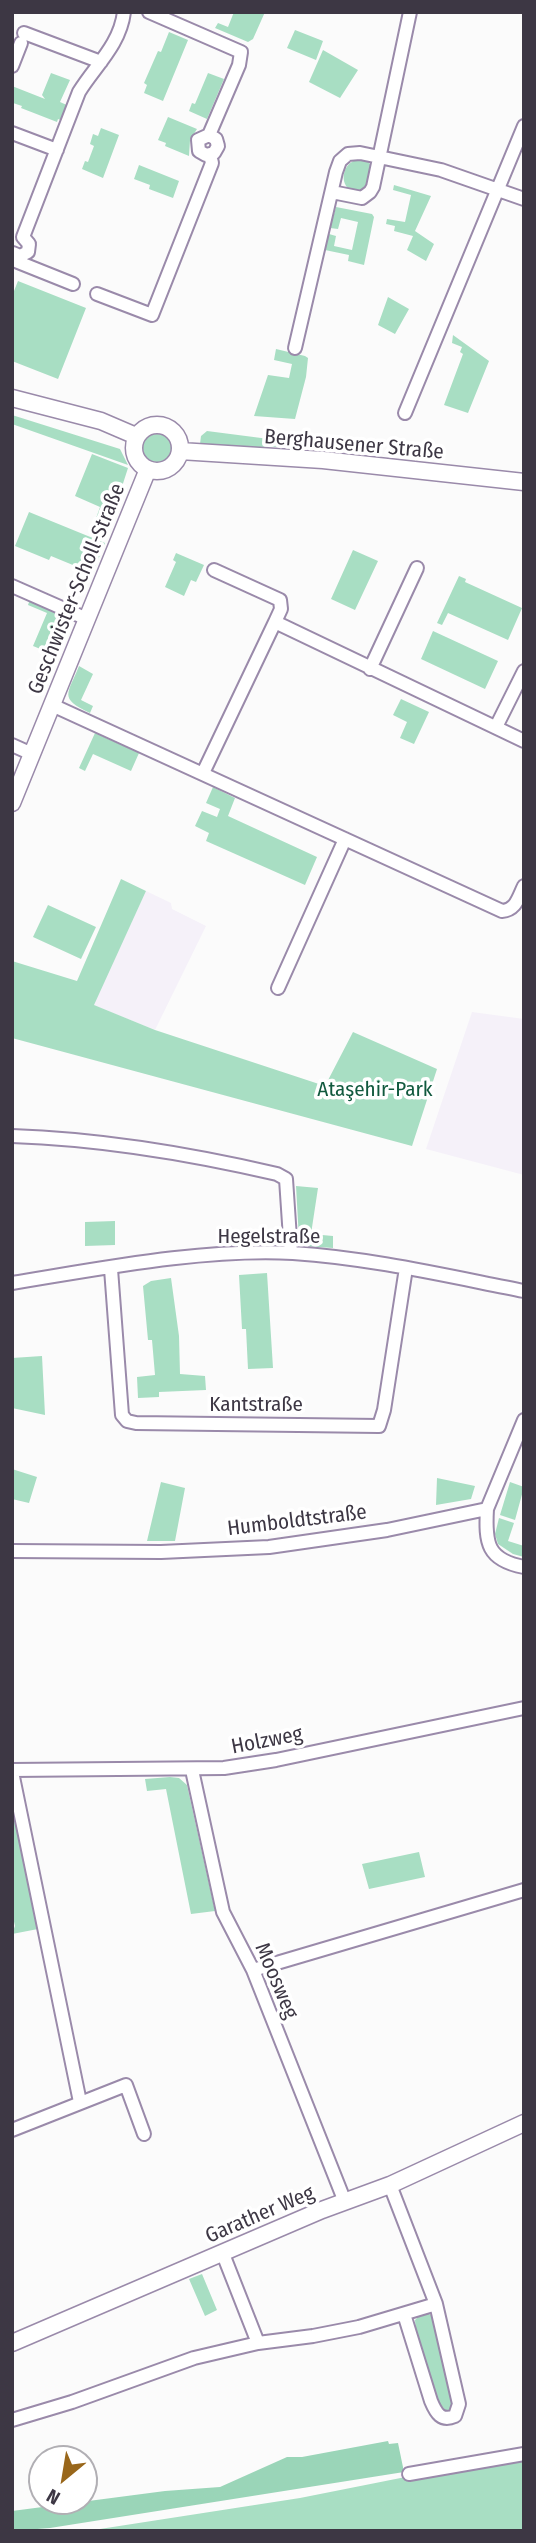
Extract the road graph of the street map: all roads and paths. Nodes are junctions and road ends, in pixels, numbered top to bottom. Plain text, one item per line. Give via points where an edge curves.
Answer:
1 (124, 12) edge
2 (149, 12) edge
3 (410, 12) edge
4 (101, 62) junction
5 (12, 65) edge
6 (524, 126) edge
7 (12, 133) edge
8 (57, 150) junction
9 (380, 157) junction
10 (497, 190) junction
11 (332, 192) junction
12 (524, 199) edge
13 (18, 239) edge
14 (15, 254) edge
15 (73, 284) dead end
16 (97, 294) dead end
17 (295, 348) dead end
18 (12, 398) edge
19 (405, 413) dead end
20 (136, 436) junction
21 (180, 452) junction
22 (148, 469) junction
23 (524, 482) edge
24 (417, 568) dead end
25 (214, 570) dead end
26 (14, 592) edge
27 (88, 619) junction
28 (275, 622) junction
29 (370, 669) junction
30 (524, 671) edge
31 (52, 705) junction
32 (496, 727) junction
33 (524, 741) edge
34 (12, 745) edge
35 (32, 754) junction
36 (202, 773) junction
37 (12, 803) edge
38 (345, 839) junction
39 (524, 886) edge
40 (278, 988) dead end
41 (12, 1136) edge
42 (291, 1253) junction
43 (406, 1268) junction
44 (111, 1269) junction
45 (12, 1283) edge
46 (524, 1291) edge
47 (524, 1420) edge
48 (487, 1509) junction
49 (12, 1551) edge
50 (524, 1567) edge
51 (524, 1708) edge
52 (192, 1770) junction
53 (12, 1771) edge
54 (524, 1890) edge
55 (253, 1970) junction
56 (80, 2102) junction
57 (524, 2123) edge
58 (12, 2130) edge
59 (144, 2134) dead end
60 (390, 2185) junction
61 (345, 2202) junction
62 (223, 2254) junction
63 (436, 2304) junction
64 (404, 2314) junction
65 (12, 2343) edge
66 (258, 2343) junction
67 (12, 2420) edge
68 (524, 2454) edge
69 (410, 2474) dead end

1 - 4 street via 118,35
2 - 16 street via 240,52 239,65 209,135 197,144 212,163 152,315
3 - 9 street
4 - 5 street via 22,38
4 - 8 street via 79,92
6 - 10 street
7 - 8 street
8 - 13 street
9 - 10 street via 440,170
9 - 11 street via 348,154 338,167
9 - 11 street via 367,196
10 - 12 street
10 - 19 street
11 - 17 street
13 - 14 street via 27,240 29,248 24,255
14 - 15 street via 18,262
18 - 20 street via 101,421
20 - 21 street via 147,426 161,425 174,431
20 - 22 street via 136,459
21 - 22 street via 168,468
21 - 23 street, Berghausener Straße via 329,461
22 - 27 street, Geschwister-Scholl-Straße
24 - 29 street
25 - 28 street via 280,600
26 - 27 street
27 - 31 street, Geschwister-Scholl-Straße
28 - 29 street
28 - 36 street
29 - 32 street
30 - 32 street
31 - 35 street, Geschwister-Scholl-Straße
31 - 36 street
32 - 33 street
34 - 35 street
35 - 37 street, Geschwister-Scholl-Straße
36 - 38 street
38 - 39 street via 502,911 510,911
38 - 40 street
41 - 42 street via 177,1154 277,1174 286,1180 288,1191
42 - 43 street, Hegelstraße
42 - 44 street, Hegelstraße via 210,1256
43 - 44 street, Kantstraße via 379,1426 127,1421 122,1415
43 - 46 street, Hegelstraße
44 - 45 street, Hegelstraße
47 - 48 street
48 - 49 street, Humboldtstraße via 387,1530 269,1546 161,1552
48 - 50 street via 488,1545 494,1555
51 - 52 street, Holzweg via 276,1760
52 - 53 street, Holzweg
52 - 55 street, Moosweg via 223,1912
53 - 56 street, Holzweg
54 - 55 street
55 - 61 street, Moosweg
56 - 58 street
56 - 59 street via 126,2085
57 - 60 street, Garather Weg
60 - 61 street, Garather Weg
60 - 63 street
61 - 62 street, Garather Weg
62 - 65 street, Garather Weg
62 - 66 street
63 - 64 street
63 - 64 street via 459,2404 449,2419 435,2412
64 - 66 street via 324,2334
66 - 67 street via 194,2358
68 - 69 street

